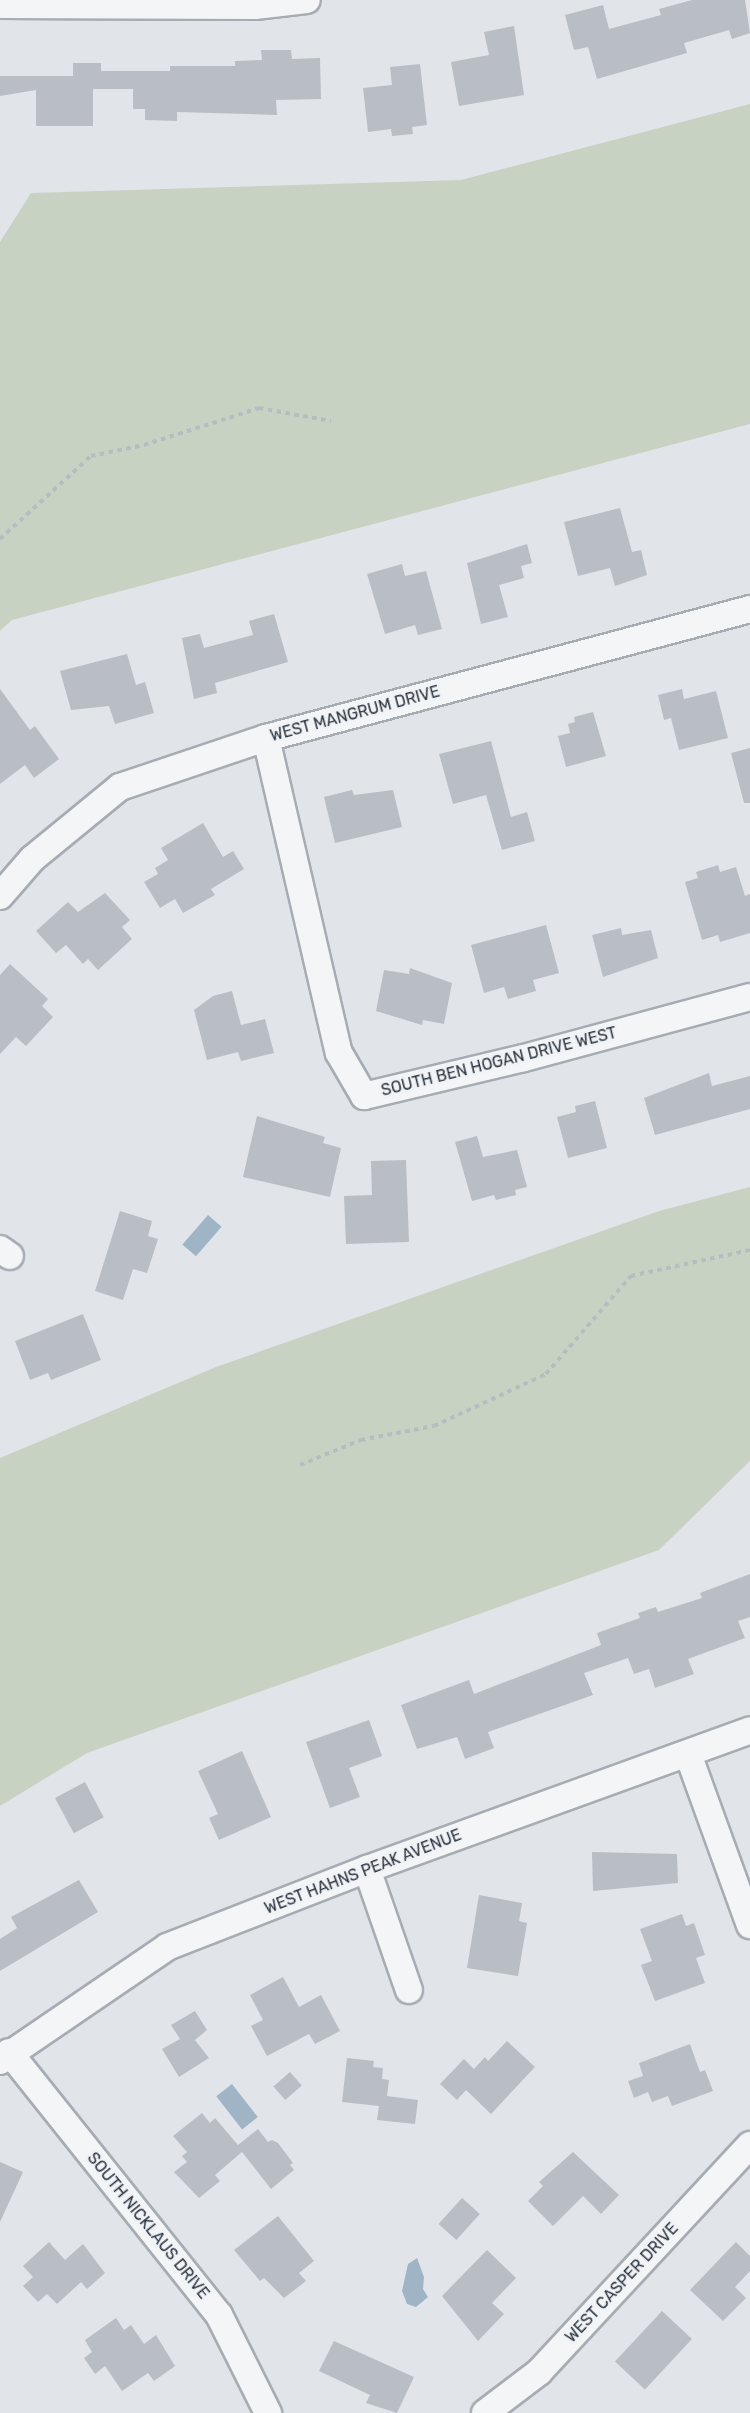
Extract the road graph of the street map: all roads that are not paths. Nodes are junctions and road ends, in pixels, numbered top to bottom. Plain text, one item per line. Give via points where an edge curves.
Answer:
1 (307, 0) edge
2 (0, 5) edge
3 (750, 609) edge
4 (266, 738) junction
5 (0, 896) edge
6 (750, 997) edge
7 (750, 1730) edge
8 (688, 1754) junction
9 (367, 1869) junction
10 (750, 1925) edge
11 (410, 1990) dead end
12 (4, 2056) edge
13 (750, 2145) edge
14 (268, 2413) edge
15 (486, 2413) edge

1 - 2 street via 255,6
3 - 4 street, WEST MANGRUM DRIVE
4 - 5 street, WEST MANGRUM DRIVE via 120,787 32,859
4 - 6 street, SOUTH BEN HOGAN DRIVE WEST via 339,1053 364,1096
7 - 8 street, WEST HAHNS PEAK AVENUE
8 - 9 street, WEST HAHNS PEAK AVENUE
8 - 10 street
9 - 11 street
9 - 12 street, WEST HAHNS PEAK AVENUE via 167,1947
12 - 14 street, SOUTH NICKLAUS DRIVE via 219,2315
13 - 15 street, WEST CASPER DRIVE via 539,2372

